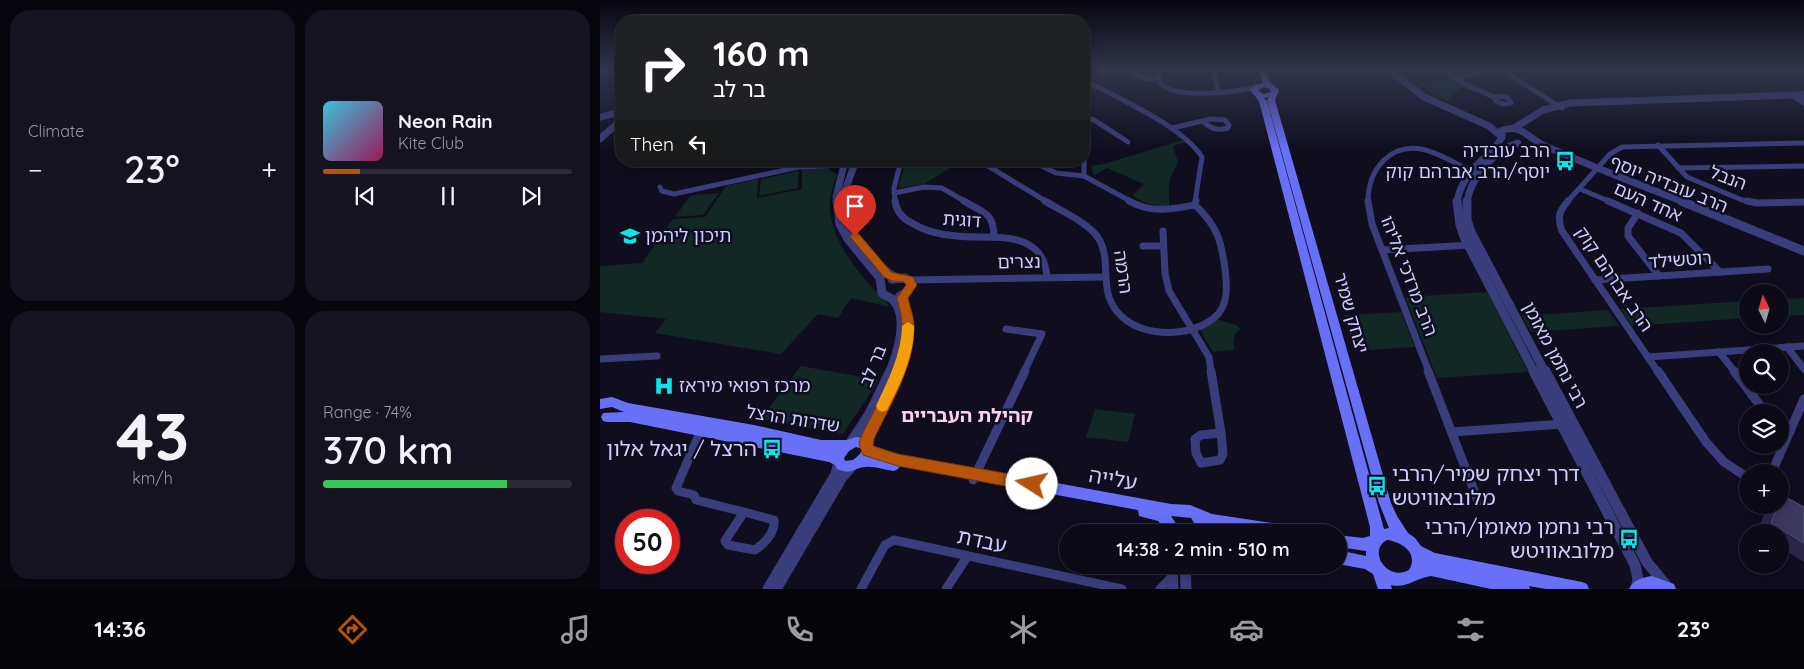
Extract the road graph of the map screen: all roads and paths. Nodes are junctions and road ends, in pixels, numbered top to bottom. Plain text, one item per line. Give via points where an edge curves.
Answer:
1 (1114, 96) edge
2 (1260, 96) edge
3 (1271, 96) edge
4 (1422, 96) edge
5 (1430, 96) edge
6 (1493, 96) edge
7 (1545, 96) edge
8 (1496, 98) dead end
9 (1801, 98) edge
10 (1560, 106) junction
11 (615, 115) edge
12 (600, 118) edge
13 (1090, 119) edge
14 (1203, 121) dead end
15 (615, 126) edge
16 (1172, 128) junction
17 (1513, 128) junction
18 (600, 134) edge
19 (1528, 134) junction
20 (1501, 135) junction
21 (600, 139) edge
22 (1128, 142) dead end
23 (1520, 143) junction
24 (1804, 143) edge
25 (1658, 145) junction
26 (1804, 166) edge
27 (799, 167) edge
28 (843, 167) edge
29 (856, 167) edge
30 (895, 167) edge
31 (898, 167) edge
32 (990, 167) edge
33 (1039, 167) edge
34 (1085, 167) edge
35 (1678, 168) junction
36 (1597, 169) junction
37 (896, 173) junction
38 (1474, 173) junction
39 (1084, 176) junction
40 (660, 187) dead end
41 (1580, 189) junction
42 (894, 192) junction
43 (1804, 202) edge
44 (1196, 206) junction
45 (1638, 214) junction
46 (1163, 231) dead end
47 (994, 238) junction
48 (1473, 245) junction
49 (1143, 246) dead end
50 (1163, 246) junction
51 (1382, 250) junction
52 (1804, 251) edge
53 (1804, 255) edge
54 (1768, 268) dead end
55 (1720, 272) junction
56 (1047, 276) junction
57 (1659, 276) junction
58 (1105, 277) junction
59 (896, 278) junction
60 (1595, 280) junction
61 (910, 283) junction
62 (882, 287) junction
63 (903, 295) junction
64 (889, 298) junction
65 (1006, 329) dead end
66 (1192, 329) junction
67 (1804, 346) edge
68 (1789, 347) edge
69 (1789, 350) edge
70 (1739, 351) edge
71 (1719, 352) junction
72 (656, 356) dead end
73 (1648, 357) junction
74 (600, 358) edge
75 (1804, 369) edge
76 (1804, 399) edge
77 (605, 403) edge
78 (1759, 404) edge
79 (604, 418) edge
80 (1561, 424) junction
81 (1573, 424) junction
82 (703, 426) junction
83 (1452, 432) junction
84 (1790, 432) joint
85 (1221, 433) dead end
86 (849, 444) junction
87 (854, 458) junction
88 (1776, 464) edge
89 (1739, 472) edge
90 (975, 477) junction
91 (1478, 500) dead end
92 (745, 511) junction
93 (1190, 513) junction
94 (1169, 524) edge
95 (1173, 524) edge
96 (1201, 524) edge
97 (1237, 524) edge
98 (1404, 538) junction
99 (1376, 541) junction
100 (1347, 542) edge
101 (1416, 551) junction
102 (967, 557) junction
103 (1347, 559) edge
104 (1379, 571) junction
105 (1185, 574) edge
106 (1173, 577) edge
107 (1411, 580) edge
108 (768, 589) edge
109 (776, 589) edge
110 (861, 589) edge
111 (946, 589) edge
112 (1122, 589) edge
113 (1160, 589) edge
114 (1186, 589) edge
115 (1385, 589) edge
116 (1523, 589) edge
117 (1582, 589) edge
118 (1636, 589) edge
119 (1669, 589) edge

1 - 16 street
2 - 99 main road, יצחק שמיר via 1374,511
3 - 98 main road, יצחק שמיר via 1385,503
4 - 20 street via 1489,126
5 - 17 street via 1490,122
6 - 8 street
7 - 10 street
9 - 10 street
10 - 17 street via 1543,110
10 - 19 street, רבי נחמן מאומן via 1535,120 1528,127
11 - 12 street
11 - 18 street
13 - 22 street
14 - 16 street
15 - 21 street
16 - 44 street via 1192,142 1202,157
17 - 19 street, הרב עובדיה יוסף
17 - 20 street via 1503,129
19 - 23 street, רבי נחמן מאומן via 1528,140
19 - 36 street, הרב עובדיה יוסף via 1540,144
20 - 23 street, הרב עובדיה יוסף via 1508,141
20 - 38 street, רבי נחמן מאומן via 1500,143
23 - 36 street, הרב עובדיה יוסף
23 - 38 street, רבי נחמן מאומן via 1507,147
24 - 25 street, הרב אברהם קוק
25 - 35 street, הנבל
25 - 36 street, הרב אברהם קוק via 1619,148
26 - 35 street
27 - 40 street via 679,193 666,193
28 - 62 street via 836,197 840,224 880,278
29 - 59 street via 843,196 847,222 888,274
30 - 37 street, דוגית
31 - 37 street, דוגית
32 - 58 street, הרמה via 1094,231 1106,249
33 - 39 street via 1056,174
34 - 39 street
35 - 43 street, הנבל via 1689,179 1746,201
36 - 41 street, הרב אברהם קוק
36 - 52 street, הרב עובדיה יוסף
36 - 53 street, הרב עובדיה יוסף
37 - 42 street, דוגית
38 - 48 street, רבי נחמן מאומן via 1466,209
38 - 51 street, הרב מרדכי אליהו via 1415,147 1398,150 1382,161 1370,181 1367,197 1369,215
39 - 44 street via 1142,208 1162,211
41 - 45 street, אחד העם
41 - 60 street, הרב אברהם קוק via 1561,210 1558,221
42 - 47 street, דוגית via 896,205 904,217 918,228 945,236
42 - 47 street via 942,188 990,218 994,222
44 - 66 street via 1216,229 1227,291 1218,315
45 - 55 street, אחד העם via 1684,235
45 - 57 street via 1628,228 1628,236
46 - 50 street
47 - 56 street, דוגית via 1020,240 1035,249 1043,257
48 - 51 street
48 - 80 street, רבי נחמן מאומן
48 - 81 street, רבי נחמן מאומן
49 - 50 street
50 - 66 street via 1169,291
51 - 83 street, הרב מרדכי אליהו
54 - 55 street, רוטשילד
55 - 57 street, רוטשילד
56 - 58 street, נצרים
56 - 61 street, נצרים via 933,278
57 - 60 street, רוטשילד
58 - 66 street, הרמה via 1108,298 1122,317 1132,324 1148,330
59 - 61 street via 905,278
59 - 62 street
60 - 73 street, הרב אברהם קוק
61 - 63 street
62 - 64 street via 883,295
63 - 64 street
63 - 87 street, בר לב via 908,344 900,369
64 - 86 street, בר לב via 893,300 898,314 899,345 885,384 864,425
65 - 90 street via 1042,334
66 - 85 street via 1209,357
67 - 68 street
69 - 75 street
70 - 71 street
71 - 73 street
71 - 78 street
72 - 74 street
73 - 89 street, הרב אברהם קוק via 1709,447
76 - 84 street
77 - 79 main road via 613,412
77 - 82 main road, שדרות הרצל
79 - 82 main road, שדרות הרצל via 630,417
80 - 81 street
80 - 83 street
80 - 118 street, רבי נחמן מאומן via 1634,565 1638,579
81 - 119 street, רבי נחמן מאומן via 1647,562
82 - 86 main road, שדרות הרצל via 821,445
82 - 87 main road, שדרות הרצל via 830,458
82 - 92 street via 676,488 694,495 696,500
83 - 91 street, הרב מרדכי אליהו
84 - 88 street
86 - 87 main road via 841,451
86 - 87 main road, שדרות הרצל via 860,442
87 - 90 main road, עלייה
87 - 108 street via 836,474
87 - 109 street
90 - 93 main road, עלייה
90 - 94 main road, עלייה via 1156,514
92 - 92 street via 775,523 755,550 728,545 725,541
93 - 95 main road via 1175,516
93 - 96 main road
93 - 97 main road, עלייה
98 - 99 main road via 1389,534
98 - 101 main road
99 - 100 main road via 1364,545
99 - 104 main road via 1372,555
101 - 107 main road via 1419,562
101 - 117 main road via 1434,560
102 - 110 street, עבדת via 890,541
102 - 111 street
102 - 112 street, עבדת
103 - 104 main road via 1367,563
104 - 107 main road via 1394,580
104 - 115 main road
105 - 114 street
106 - 113 street
107 - 116 main road via 1420,570 1434,570
118 - 119 main road via 1652,584

